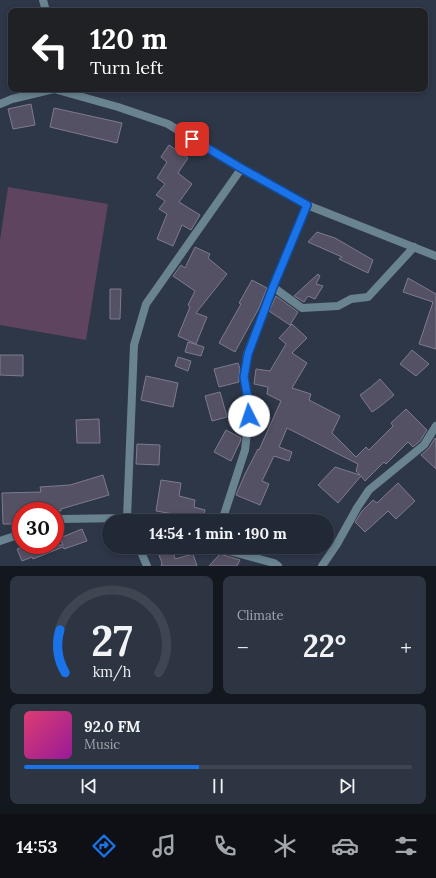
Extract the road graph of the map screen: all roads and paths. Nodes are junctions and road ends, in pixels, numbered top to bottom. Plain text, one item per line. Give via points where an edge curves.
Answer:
1 (41, 92) edge
2 (65, 92) edge
3 (0, 104) edge
4 (241, 168) junction
5 (307, 205) junction
6 (414, 247) junction
7 (436, 256) edge
8 (273, 287) junction
9 (436, 426) edge
10 (130, 514) edge
11 (224, 514) edge
12 (64, 519) edge
13 (102, 520) edge
14 (12, 537) edge
15 (0, 541) edge
16 (142, 554) edge
17 (240, 554) edge
18 (147, 566) edge
19 (278, 566) edge
20 (322, 566) edge

1 - 3 street
2 - 4 street via 168,124
4 - 5 street
4 - 10 street via 146,304 134,345
5 - 6 street
5 - 8 street
6 - 7 street
6 - 8 street via 368,297 351,299 338,306 302,308
8 - 11 street via 248,354 244,377 249,416 245,450
9 - 20 street via 424,445 369,490
12 - 13 street
14 - 15 street
16 - 18 street
17 - 19 street

